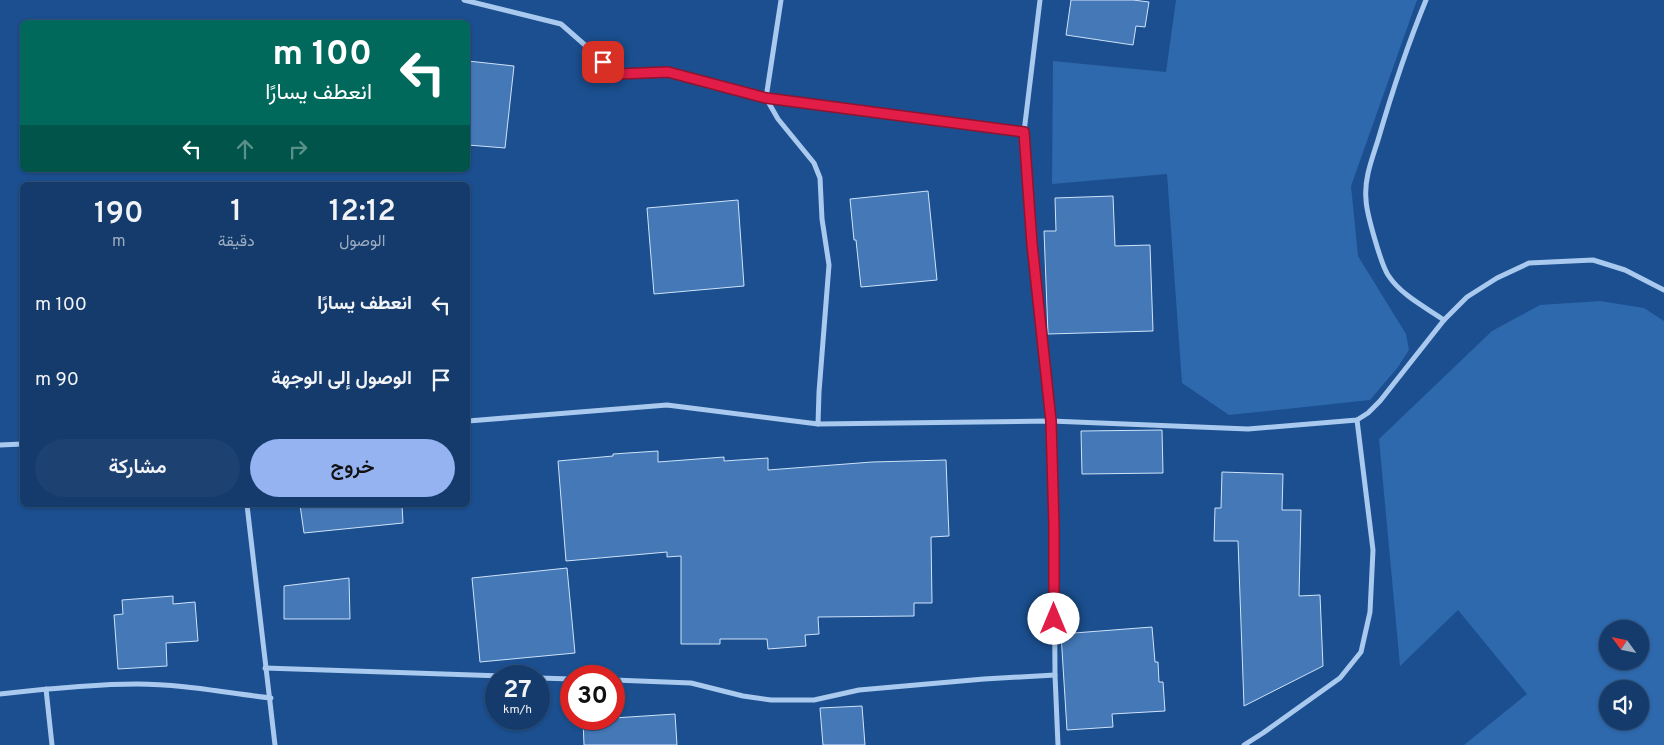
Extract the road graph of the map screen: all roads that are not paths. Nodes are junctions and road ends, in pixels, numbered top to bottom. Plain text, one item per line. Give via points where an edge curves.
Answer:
1 (464, 0) edge
2 (781, 0) edge
3 (1040, 0) edge
4 (1426, 0) edge
5 (482, 2) edge
6 (766, 98) junction
7 (1024, 132) junction
8 (1664, 290) edge
9 (1444, 320) junction
10 (470, 420) edge
11 (1357, 420) junction
12 (1051, 421) junction
13 (818, 424) junction
14 (20, 444) edge
15 (0, 445) edge
16 (247, 507) edge
17 (265, 668) junction
18 (485, 675) edge
19 (1055, 675) junction
20 (625, 680) edge
21 (46, 689) junction
22 (0, 694) edge
23 (271, 698) junction
24 (52, 745) edge
25 (275, 745) edge
26 (1058, 745) edge
27 (1244, 745) edge

1 - 5 street
2 - 6 street
3 - 7 street
4 - 9 street via 1406,48 1381,129 1367,177 1366,200 1388,275 1406,295
5 - 6 street via 560,24 618,74 668,72
6 - 7 street
6 - 13 street via 778,119 814,164 820,178 829,265
7 - 12 street
8 - 9 street via 1625,270 1593,260 1529,263 1467,297
9 - 11 street via 1380,401
10 - 13 street via 667,405
11 - 12 street via 1248,429
11 - 27 street via 1373,550 1370,612 1361,652 1340,678
12 - 13 street
12 - 19 street
14 - 15 street
16 - 17 street
17 - 18 street
17 - 23 street
19 - 20 street via 859,690 814,700 771,700 691,683
19 - 26 street
21 - 22 street
21 - 23 street via 138,684
21 - 24 street
23 - 25 street

